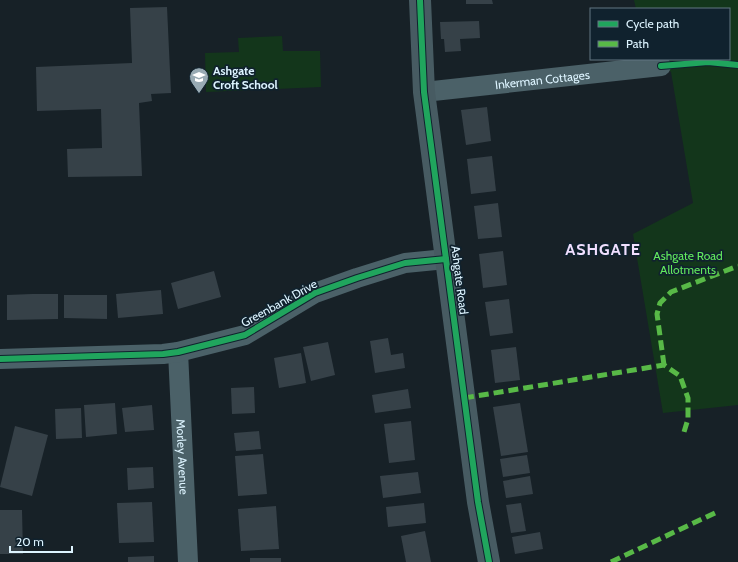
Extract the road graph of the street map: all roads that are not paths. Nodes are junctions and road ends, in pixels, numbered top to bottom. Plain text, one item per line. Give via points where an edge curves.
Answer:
1 (420, 0) edge
2 (661, 66) dead end
3 (424, 92) junction
4 (446, 260) junction
5 (178, 352) junction
6 (0, 359) edge
7 (188, 562) edge
8 (489, 562) edge

1 - 3 street, Ashgate Road
2 - 3 street, Inkerman Cottages
3 - 4 street, Ashgate Road
4 - 5 street, Greenbank Drive via 405,263 357,278 315,293 245,335
4 - 8 street, Ashgate Road via 478,502
5 - 6 street, Greenbank Drive
5 - 7 street, Morley Avenue

